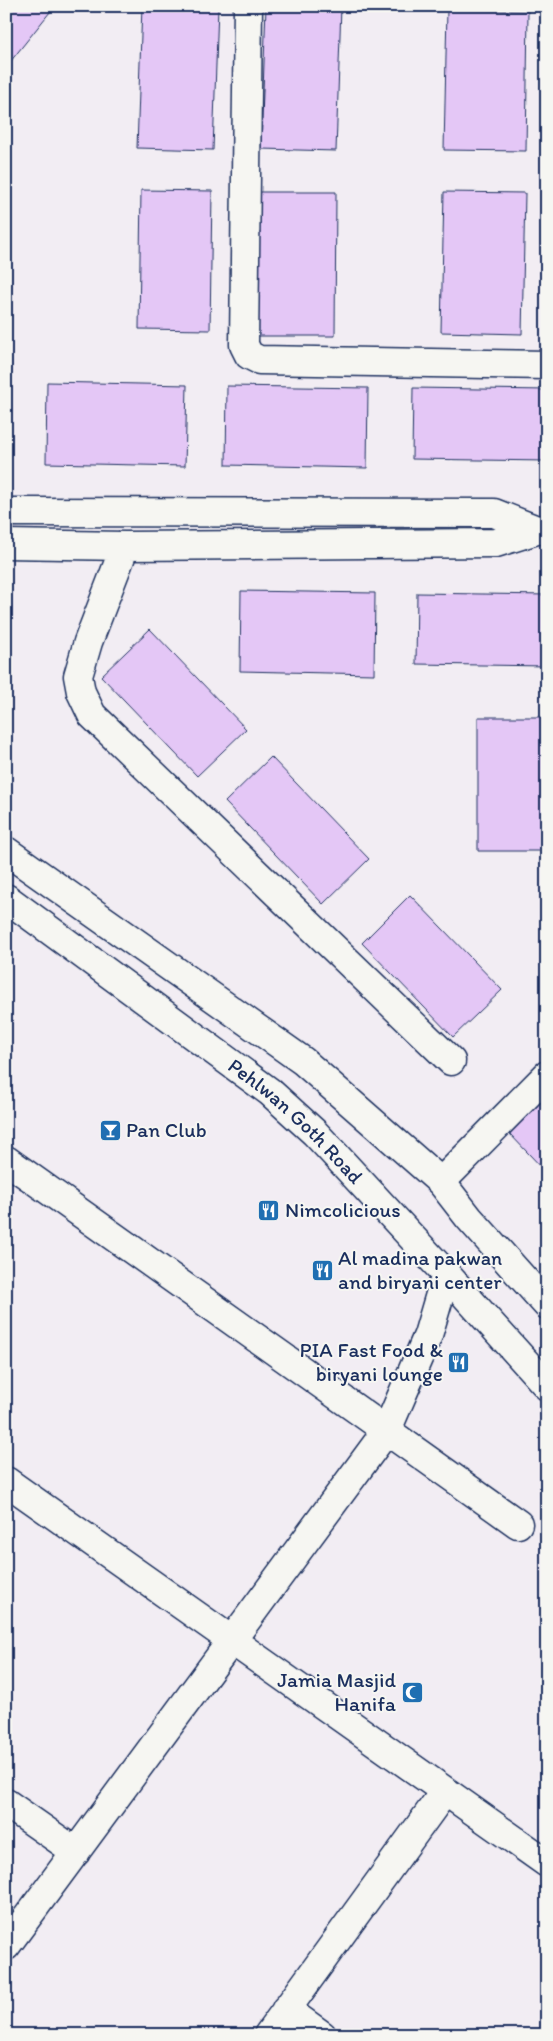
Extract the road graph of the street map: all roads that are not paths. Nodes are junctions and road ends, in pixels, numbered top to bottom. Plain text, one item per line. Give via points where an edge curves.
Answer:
1 (248, 6) edge
2 (547, 365) edge
3 (6, 512) edge
4 (542, 530) edge
5 (6, 544) edge
6 (125, 546) junction
7 (6, 851) edge
8 (6, 898) edge
9 (451, 1061) dead end
10 (547, 1075) edge
11 (6, 1160) edge
12 (441, 1182) junction
13 (446, 1274) junction
14 (547, 1305) edge
15 (547, 1386) edge
16 (387, 1430) junction
17 (6, 1481) edge
18 (518, 1524) dead end
19 (231, 1641) junction
20 (445, 1791) junction
21 (6, 1804) edge
22 (76, 1852) junction
23 (547, 1863) edge
24 (6, 1946) edge
25 (286, 2008) junction
26 (268, 2035) edge
27 (322, 2035) edge

1 - 2 street via 244,345 250,356 260,360
3 - 4 street via 494,513
4 - 6 street via 496,543
5 - 6 street
6 - 9 street via 78,676 92,716
7 - 12 street via 303,1061
8 - 13 street, Pehlwan Goth Road via 270,1092 315,1133
10 - 12 street
11 - 16 street
12 - 14 street
13 - 15 street, Pehlwan Goth Road
13 - 16 street via 428,1335
16 - 18 street
16 - 19 street
17 - 19 street
19 - 20 street
19 - 22 street
20 - 23 street
20 - 25 street
21 - 22 street
22 - 24 street
25 - 26 street
25 - 27 street

